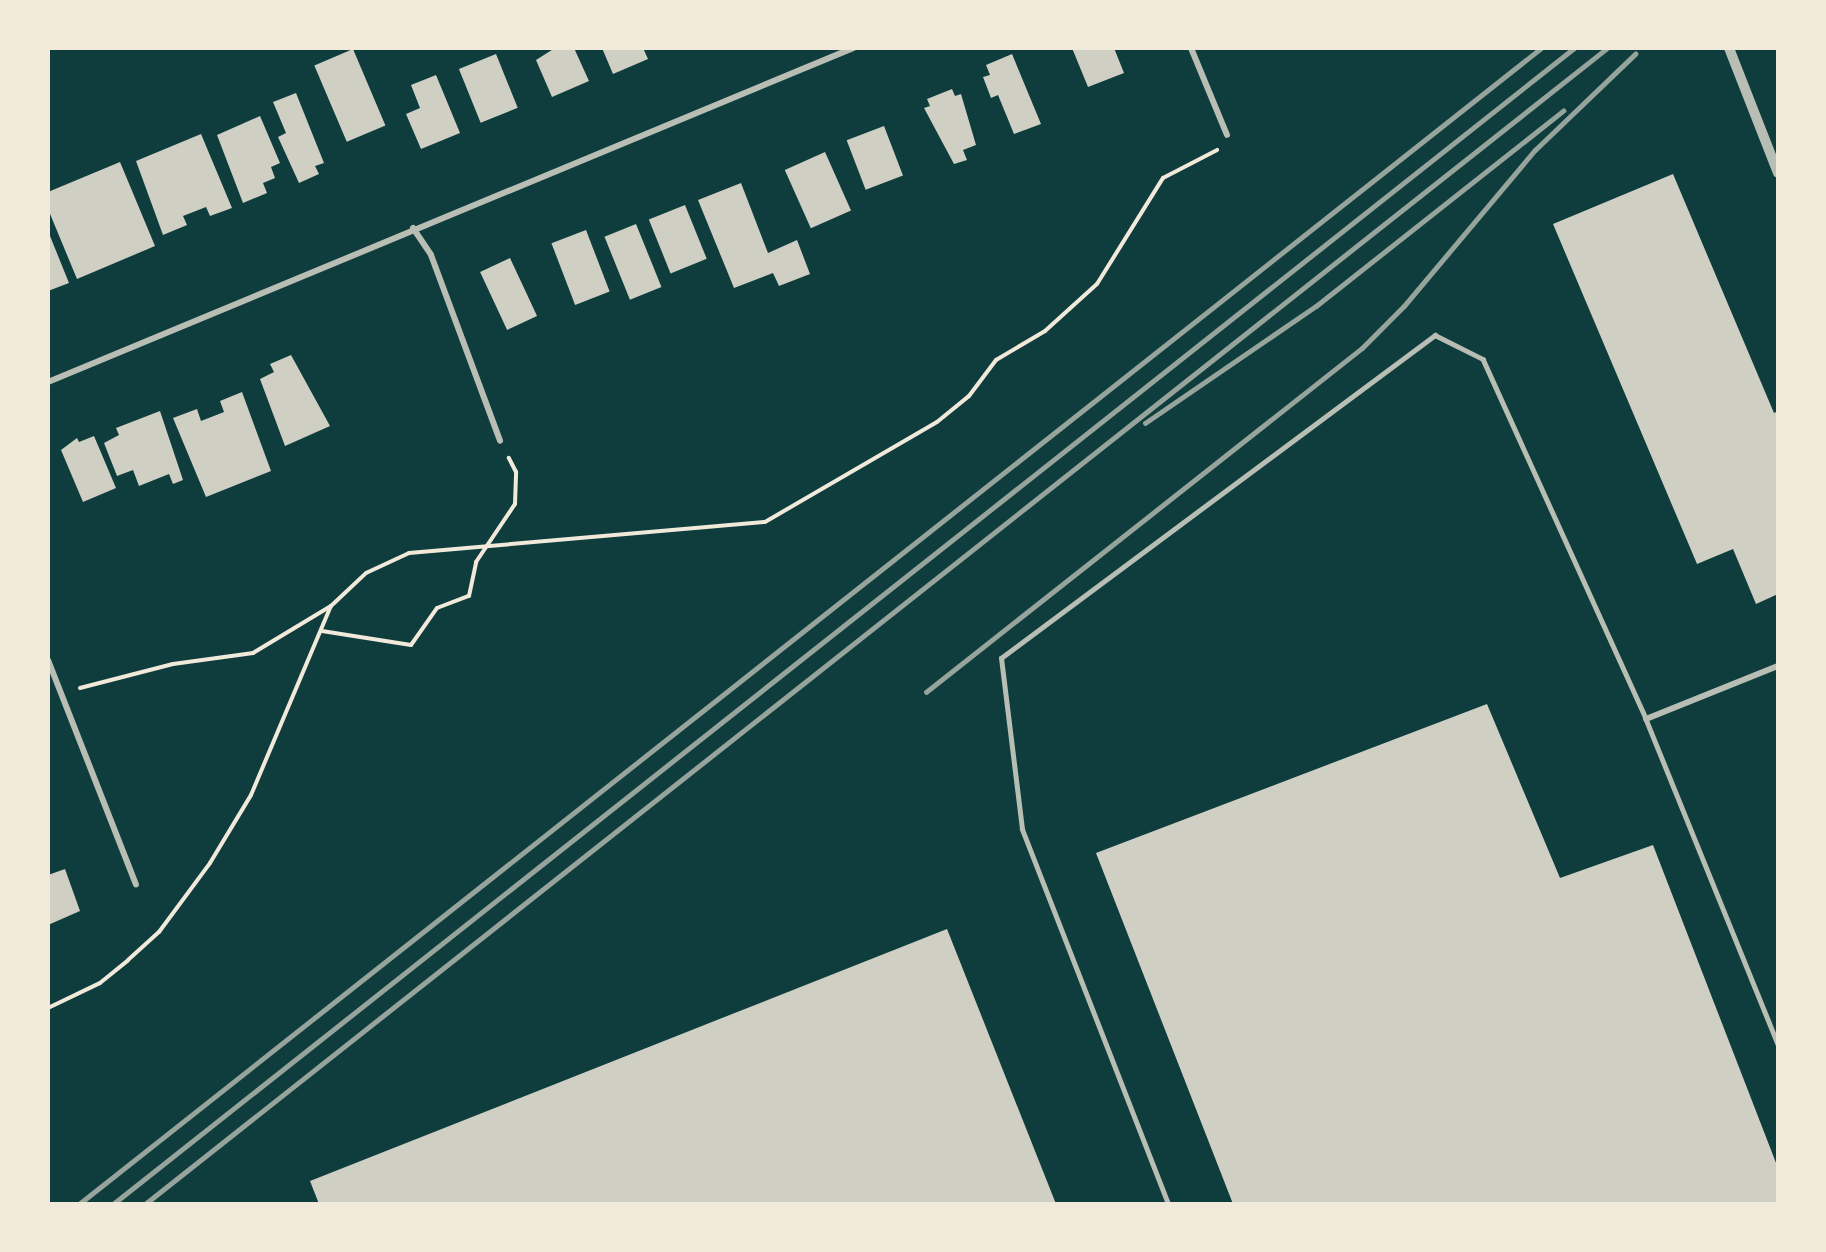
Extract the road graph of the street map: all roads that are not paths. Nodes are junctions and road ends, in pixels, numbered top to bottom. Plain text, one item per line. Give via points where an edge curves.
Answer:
1 (853, 48) edge
2 (1729, 48) edge
3 (1193, 49) edge
4 (1227, 135) road end
5 (1778, 173) edge
6 (413, 228) junction
7 (48, 382) edge
8 (500, 441) road end
9 (48, 660) edge
10 (1778, 666) edge
11 (1646, 719) junction
12 (136, 884) dead end
13 (1778, 1044) edge
14 (1168, 1204) edge

1 - 6 street
2 - 5 street
3 - 4 street
6 - 7 street
6 - 8 street via 431,255
9 - 12 street
10 - 11 street
11 - 13 lane
11 - 14 lane via 1483,359 1435,335 1000,658 1022,829

